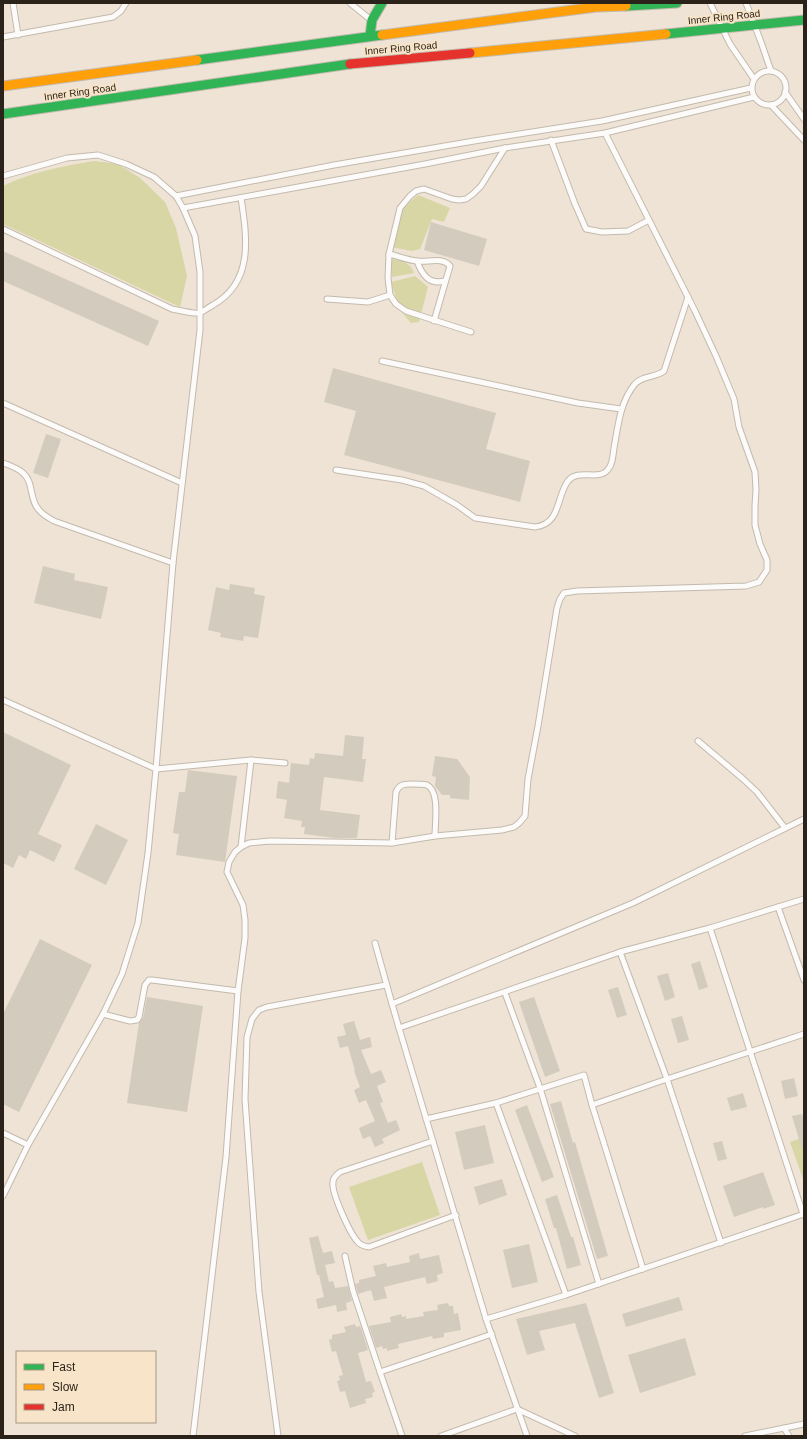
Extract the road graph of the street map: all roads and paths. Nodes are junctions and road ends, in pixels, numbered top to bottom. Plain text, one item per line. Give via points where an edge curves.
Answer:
1 (13, 3) edge
2 (126, 3) edge
3 (350, 3) edge
4 (382, 3) edge
5 (668, 3) edge
6 (677, 3) edge
7 (710, 3) edge
8 (746, 3) edge
9 (372, 20) junction
10 (804, 20) edge
11 (754, 26) junction
12 (722, 28) junction
13 (18, 35) junction
14 (370, 36) junction
15 (3, 37) edge
16 (771, 71) junction
17 (754, 79) junction
18 (3, 86) edge
19 (752, 88) junction
20 (785, 92) junction
21 (754, 98) junction
22 (771, 105) junction
23 (3, 114) edge
24 (804, 119) edge
25 (606, 133) junction
26 (551, 140) junction
27 (804, 140) edge
28 (505, 148) junction
29 (3, 176) edge
30 (176, 196) junction
31 (241, 198) junction
32 (183, 208) junction
33 (649, 220) junction
34 (3, 229) edge
35 (389, 254) junction
36 (417, 261) junction
37 (445, 281) junction
38 (390, 295) junction
39 (688, 297) junction
40 (327, 299) dead end
41 (199, 313) junction
42 (434, 321) junction
43 (471, 332) dead end
44 (382, 361) dead end
45 (3, 403) edge
46 (621, 409) junction
47 (3, 463) edge
48 (336, 470) dead end
49 (182, 483) junction
50 (173, 563) junction
51 (3, 700) edge
52 (698, 741) dead end
53 (251, 760) junction
54 (285, 763) dead end
55 (156, 769) junction
56 (804, 819) edge
57 (785, 828) junction
58 (435, 836) junction
59 (392, 843) junction
60 (241, 847) junction
61 (804, 900) edge
62 (778, 907) junction
63 (710, 928) junction
64 (375, 943) dead end
65 (620, 952) junction
66 (804, 980) edge
67 (386, 984) junction
68 (238, 991) junction
69 (505, 993) junction
70 (392, 1004) junction
71 (103, 1014) junction
72 (399, 1028) junction
73 (804, 1034) edge
74 (750, 1051) junction
75 (667, 1079) junction
76 (540, 1088) junction
77 (496, 1103) junction
78 (592, 1105) junction
79 (426, 1119) junction
80 (3, 1133) edge
81 (432, 1141) junction
82 (28, 1145) junction
83 (3, 1196) edge
84 (803, 1214) edge
85 (456, 1215) junction
86 (721, 1243) junction
87 (345, 1256) dead end
88 (643, 1269) junction
89 (599, 1284) junction
90 (566, 1295) junction
91 (486, 1319) junction
92 (492, 1334) junction
93 (380, 1372) junction
94 (517, 1409) junction
95 (804, 1424) edge
96 (784, 1428) junction
97 (193, 1436) edge
98 (278, 1436) edge
99 (402, 1436) edge
100 (441, 1436) edge
101 (527, 1436) edge
102 (575, 1436) edge
103 (745, 1436) edge
104 (788, 1436) edge

1 - 13 lane
2 - 13 lane via 113,16
3 - 9 lane
4 - 9 main road
5 - 6 main road, Inner Ring Road
5 - 14 main road, Inner Ring Road via 596,7
7 - 12 lane
8 - 11 lane
9 - 14 main road
10 - 11 main road, Inner Ring Road
11 - 12 main road, Inner Ring Road
11 - 16 lane
12 - 17 lane
12 - 23 main road, Inner Ring Road via 367,62
13 - 15 lane
14 - 18 main road, Inner Ring Road
16 - 17 lane via 764,71
16 - 20 lane via 783,78
17 - 19 lane
19 - 21 lane
19 - 30 lane via 602,121 334,165
20 - 22 lane via 778,103
20 - 24 lane
21 - 22 lane via 762,104
21 - 25 lane
22 - 27 lane
25 - 26 lane
25 - 33 lane
26 - 28 lane
26 - 33 lane via 586,229 602,232 628,231
28 - 31 lane
28 - 35 lane via 481,186 466,199 452,199 424,189 410,196 400,208
29 - 30 lane via 67,158 98,155 154,177
30 - 32 lane
31 - 32 lane
31 - 41 lane via 247,243 240,276 222,300
32 - 41 lane via 195,236 200,272
33 - 39 lane
34 - 41 lane via 172,309
35 - 36 lane
35 - 38 lane
36 - 37 lane via 429,280 437,283
36 - 37 lane via 447,263 450,266
37 - 42 lane
38 - 40 lane via 368,302
38 - 42 lane via 396,304 406,311
39 - 46 lane via 664,371 634,385
39 - 58 lane via 734,399 739,427 755,472 755,525 768,570 759,582 746,586 564,593 557,608 528,779 525,816 514,827 502,830
41 - 49 lane via 200,330
42 - 43 lane
44 - 46 lane via 578,403
45 - 49 lane
46 - 48 lane via 610,467 603,474 578,474 572,477 550,522 544,526 535,527 475,518 424,486
47 - 50 lane via 24,473 30,482 34,502 45,516
49 - 50 lane
50 - 55 lane
51 - 55 lane
52 - 57 lane via 757,792
53 - 54 lane
53 - 55 lane
53 - 60 lane
55 - 71 lane via 138,923 122,974
56 - 57 lane
57 - 70 lane via 633,903
58 - 59 lane
58 - 59 lane via 435,793 431,787 425,785 403,784 396,792
59 - 60 lane via 270,841 249,843
60 - 68 lane via 229,862 227,872 243,906 245,920
61 - 62 lane
62 - 63 lane
62 - 66 lane
63 - 65 lane
63 - 74 lane
64 - 67 lane
65 - 69 lane
65 - 75 lane
67 - 70 lane
67 - 98 lane via 259,1010 252,1019 247,1037 245,1099 259,1292
68 - 71 lane via 149,980 145,985 137,1020 130,1022
68 - 97 lane via 226,1157
69 - 72 lane
69 - 76 lane
70 - 72 lane
71 - 82 lane
72 - 79 lane
73 - 74 lane
74 - 75 lane
74 - 84 lane
75 - 78 lane
75 - 86 lane
76 - 77 lane
76 - 78 lane via 584,1075
76 - 89 lane
77 - 79 lane
77 - 90 lane
78 - 88 lane
79 - 81 lane
80 - 82 lane
81 - 85 lane
81 - 85 lane via 340,1172 333,1180 333,1188 343,1217 356,1240 363,1246 369,1247
82 - 83 lane
84 - 86 lane
85 - 91 lane
86 - 88 lane
87 - 93 lane via 353,1291
88 - 89 lane
89 - 90 lane
90 - 91 lane
91 - 92 lane
92 - 93 lane
92 - 94 lane
93 - 99 lane
94 - 100 lane
94 - 101 lane
94 - 102 lane
95 - 96 lane
96 - 103 lane
96 - 104 lane

